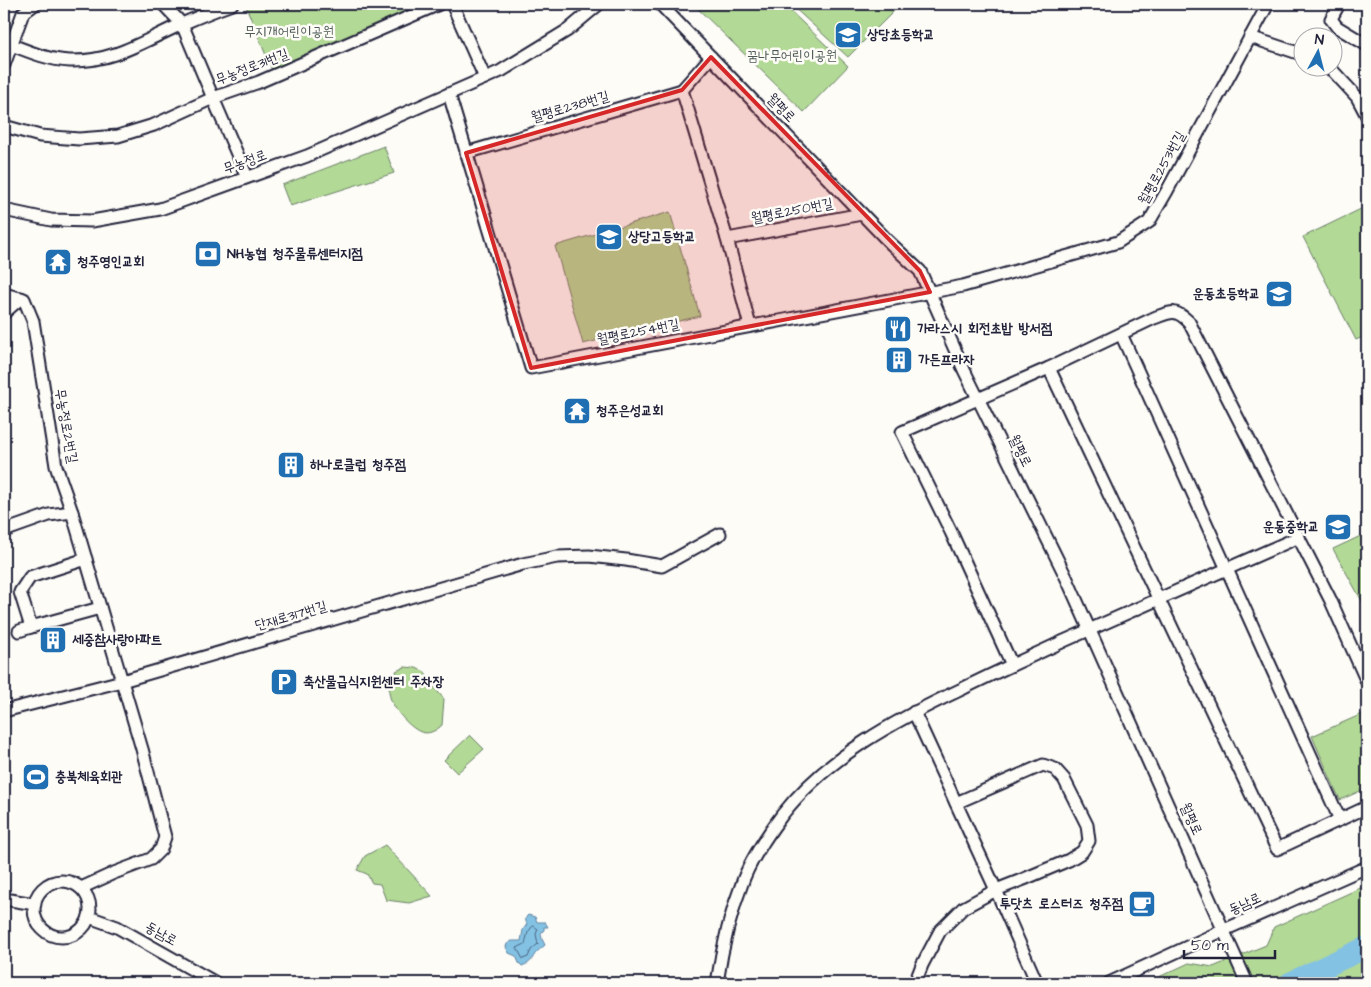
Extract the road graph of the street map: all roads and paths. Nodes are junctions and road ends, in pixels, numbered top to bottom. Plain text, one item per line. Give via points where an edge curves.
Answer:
1 (35, 4) edge
2 (163, 4) edge
3 (232, 4) edge
4 (439, 4) edge
5 (452, 4) edge
6 (599, 4) edge
7 (660, 4) edge
8 (1268, 4) edge
9 (1339, 4) edge
10 (182, 24) junction
11 (1250, 37) junction
12 (7, 43) edge
13 (1367, 45) edge
14 (1294, 52) edge
15 (711, 57) junction
16 (4, 65) edge
17 (485, 78) junction
18 (1339, 78) edge
19 (682, 90) junction
20 (449, 94) junction
21 (213, 98) junction
22 (1367, 116) edge
23 (4, 126) edge
24 (466, 153) junction
25 (247, 177) junction
26 (4, 210) edge
27 (862, 214) junction
28 (727, 239) junction
29 (930, 292) junction
30 (4, 294) edge
31 (22, 298) junction
32 (4, 313) edge
33 (750, 326) junction
34 (1121, 334) junction
35 (1049, 368) junction
36 (978, 400) junction
37 (72, 512) junction
38 (4, 531) edge
39 (720, 534) dead end
40 (1299, 537) junction
41 (86, 559) junction
42 (1227, 569) junction
43 (1159, 600) junction
44 (100, 608) junction
45 (31, 627) junction
46 (1090, 630) junction
47 (19, 631) dead end
48 (1363, 660) edge
49 (1012, 664) junction
50 (122, 681) junction
51 (1367, 682) edge
52 (4, 711) edge
53 (914, 712) junction
54 (956, 804) junction
55 (1367, 807) edge
56 (1340, 820) junction
57 (1367, 867) edge
58 (81, 888) junction
59 (996, 890) junction
60 (4, 899) edge
61 (35, 904) junction
62 (89, 917) junction
63 (1224, 930) junction
64 (216, 983) edge
65 (717, 983) edge
66 (915, 983) edge
67 (1037, 983) edge
68 (1109, 983) edge
69 (1247, 983) edge

1 - 12 street via 23,13
2 - 10 street, 무농정로31번길
3 - 10 street
4 - 21 street, 무농정로31번길 via 260,82
5 - 17 street
6 - 17 street, 무농정로 via 568,30
7 - 15 street, 월평로
8 - 11 street, 월평로253번길
9 - 13 street via 1331,19 1337,27
10 - 12 street via 118,54 96,60 68,61
10 - 21 street, 무농정로31번길
11 - 14 street
11 - 29 street, 월평로253번길 via 1149,222 1118,242 964,286
12 - 16 street
15 - 19 street
15 - 27 street, 월평로
17 - 20 street, 무농정로
18 - 22 street via 1357,97
19 - 24 street, 월평로238번길
19 - 28 street
20 - 24 street
20 - 25 street, 무농정로 via 307,156
21 - 23 street, 무농정로31번길 via 154,125 111,137 40,136
21 - 25 street, 무농정로31번길
24 - 33 street, 월평로254번길 via 531,368
25 - 26 street, 무농정로 via 160,208 92,221 51,220
27 - 28 street, 월평로250번길
27 - 29 street, 월평로 via 920,271
28 - 33 street
29 - 33 street, 월평로254번길
29 - 36 street, 월평로
30 - 31 street
31 - 32 street
31 - 37 street, 무농정로2번길 via 33,321 56,466
34 - 35 street
34 - 40 street via 1171,312 1182,315 1189,322
34 - 42 street
35 - 36 street
35 - 43 street
36 - 46 street, 월평로
36 - 49 street via 902,432
37 - 38 street via 49,514
37 - 41 street, 무농정로2번길
39 - 50 street, 단재로317번길 via 662,566 589,556 556,557 523,564
40 - 42 street
40 - 48 street
41 - 44 street, 무농정로2번길
41 - 45 street via 30,577 20,592
42 - 43 street
42 - 56 street
43 - 46 street
43 - 56 street via 1277,848
44 - 45 street
44 - 50 street, 무농정로2번길
45 - 47 street
46 - 49 street
46 - 63 street, 월평로
48 - 51 street
49 - 53 street
50 - 52 street, 단재로317번길
50 - 58 street via 165,837 161,849 151,859
53 - 54 street
53 - 65 street via 848,751 782,815 744,877
54 - 59 street
54 - 59 street via 1044,765 1055,769 1064,779 1087,825 1089,841 1082,852
55 - 56 street
57 - 63 street, 동남로
58 - 61 street via 73,883 55,882 40,891
58 - 62 street via 90,903
59 - 66 street via 963,908 940,931
59 - 67 street
60 - 61 street
61 - 62 street via 40,926 56,936 74,934 82,929
62 - 64 street, 동남로 via 117,927
63 - 68 street, 동남로
63 - 69 street, 월평로

